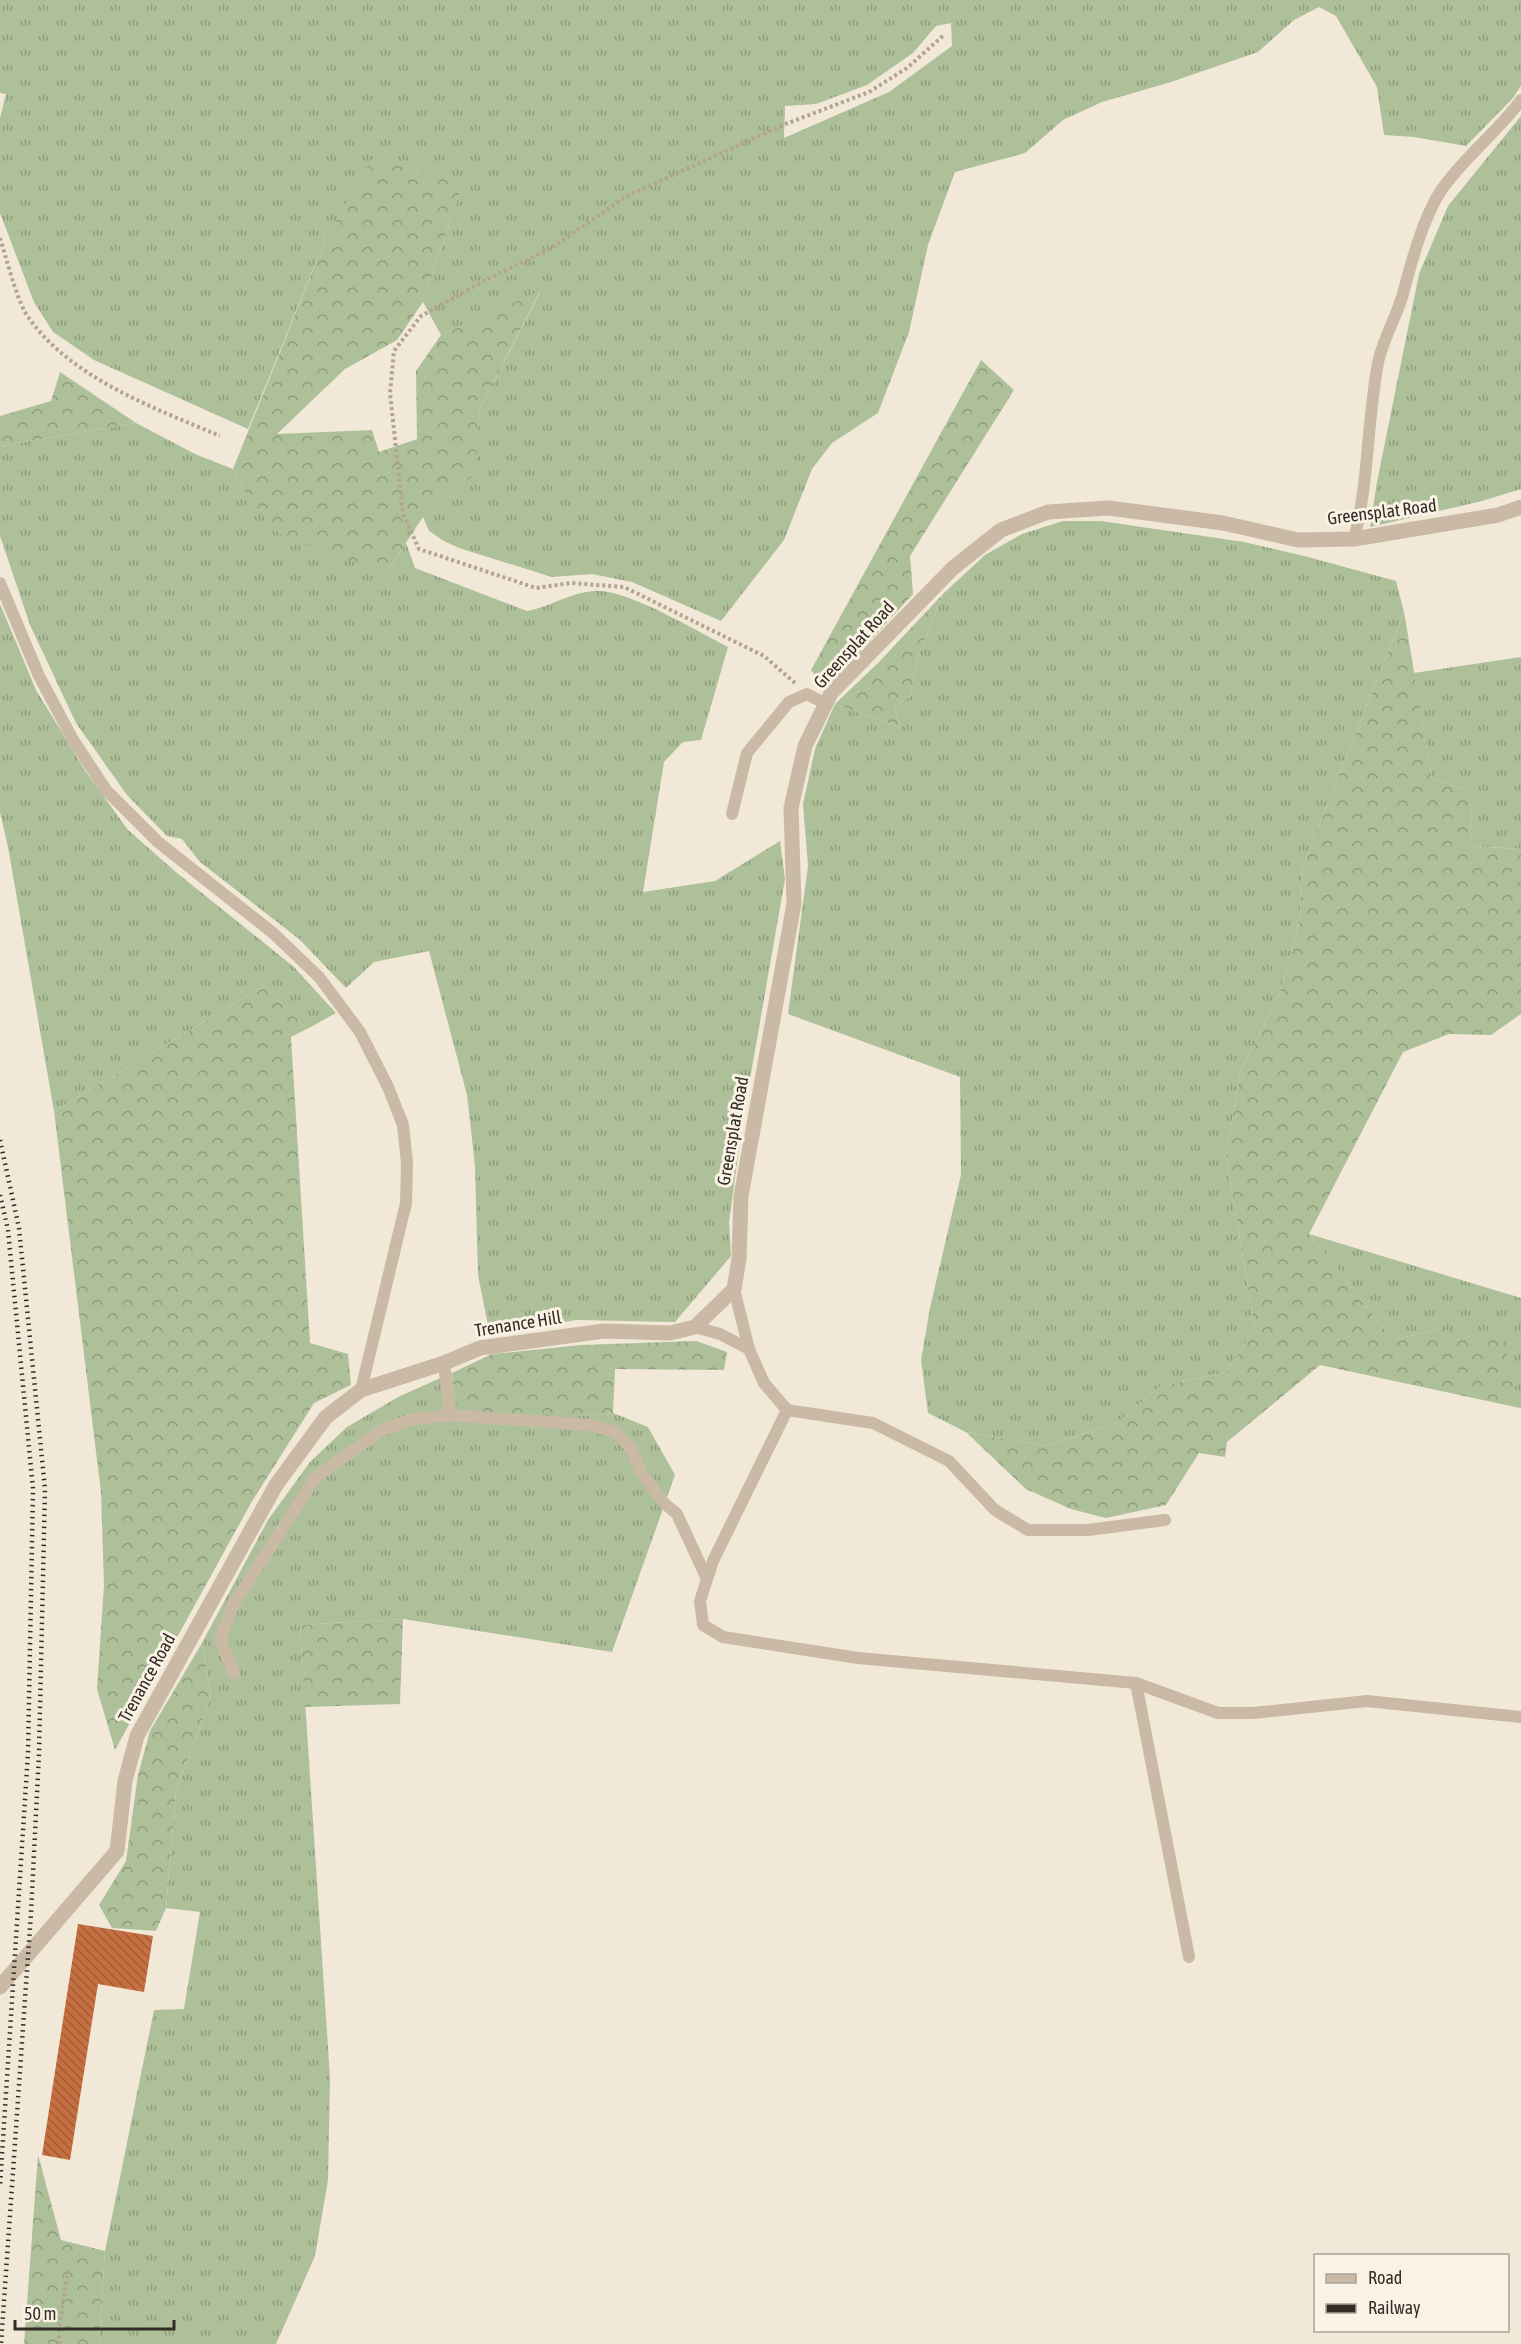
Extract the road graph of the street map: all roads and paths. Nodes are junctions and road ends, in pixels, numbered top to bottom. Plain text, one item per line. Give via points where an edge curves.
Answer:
1 (945, 34) dead end
2 (1521, 100) edge
3 (0, 238) edge
4 (219, 436) dead end
5 (1521, 507) edge
6 (1354, 539) junction
7 (0, 584) edge
8 (807, 694) junction
9 (825, 704) junction
10 (732, 814) dead end
11 (734, 1289) junction
12 (694, 1327) junction
13 (749, 1349) junction
14 (444, 1363) junction
15 (361, 1390) junction
16 (787, 1410) junction
17 (450, 1415) junction
18 (326, 1417) joint
19 (1165, 1520) dead end
20 (707, 1579) junction
21 (234, 1673) dead end
22 (1136, 1683) junction
23 (1521, 1717) edge
24 (1189, 1957) dead end
25 (0, 1987) edge
26 (68, 2270) dead end
27 (59, 2344) edge

1 - 8 path via 907,68 869,92 783,125 625,197 553,247 421,316 394,351 390,393 403,514 419,549 536,588 571,584 624,587 764,656
2 - 6 lane via 1439,194 1416,247 1399,309 1379,360 1361,512
3 - 4 path via 25,311 49,341 121,393
5 - 6 street, Greensplat Road
6 - 9 street, Greensplat Road via 1298,540 1223,524 1109,508 1048,512 1001,530 953,568 831,693
7 - 15 lane via 39,676 106,790 158,842 256,919 319,977 360,1032 388,1087 403,1125 406,1203
8 - 9 lane
8 - 10 lane via 789,702 747,753
9 - 11 street, Greensplat Road via 805,746 791,808 794,903 741,1196 740,1259
11 - 12 street
11 - 13 lane
12 - 13 lane via 720,1334
12 - 14 street, Trenance Hill via 670,1333 604,1331 480,1347
13 - 16 lane via 764,1383
14 - 15 street, Trenance Hill
14 - 17 lane
15 - 18 street, Trenance Hill
16 - 19 lane via 873,1423 949,1461 994,1510 1028,1530 1088,1530
16 - 20 lane
17 - 20 lane via 590,1425 615,1432 631,1448 641,1472 664,1503 677,1514
17 - 21 lane via 411,1420 382,1430 316,1477 232,1605 220,1640
18 - 25 street, Trenance Road via 276,1485 137,1736 125,1781 117,1851
20 - 22 lane via 700,1601 703,1626 723,1637 858,1658
22 - 23 lane via 1218,1713 1367,1701
22 - 24 lane
26 - 27 path

